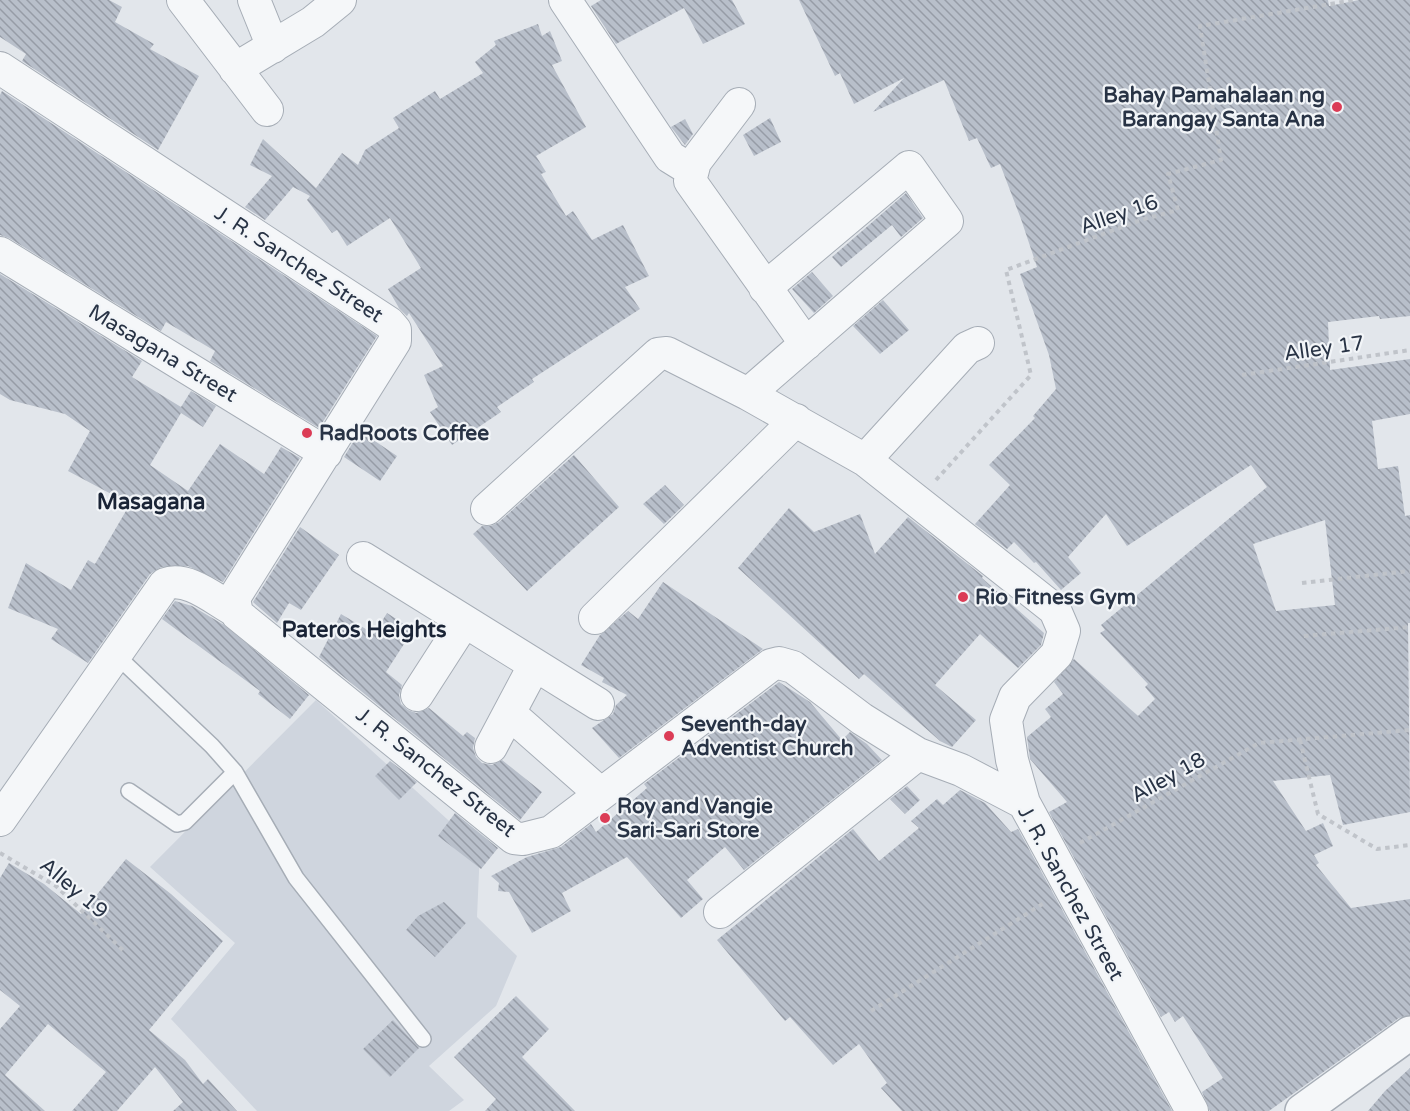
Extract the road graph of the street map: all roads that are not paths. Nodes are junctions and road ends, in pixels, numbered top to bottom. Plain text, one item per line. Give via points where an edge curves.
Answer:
1 (183, 0) edge
2 (254, 0) edge
3 (340, 0) edge
4 (566, 0) edge
5 (273, 47) junction
6 (0, 68) edge
7 (235, 69) junction
8 (739, 104) dead end
9 (267, 110) dead end
10 (691, 170) junction
11 (0, 254) edge
12 (765, 288) junction
13 (978, 343) dead end
14 (806, 345) junction
15 (748, 394) junction
16 (796, 420) junction
17 (326, 453) junction
18 (865, 460) junction
19 (487, 508) dead end
20 (363, 558) dead end
21 (234, 610) junction
22 (595, 618) dead end
23 (464, 622) junction
24 (116, 655) junction
25 (534, 666) junction
26 (417, 695) dead end
27 (598, 704) dead end
28 (509, 713) junction
29 (491, 747) dead end
30 (918, 754) junction
31 (236, 772) junction
32 (129, 791) dead end
33 (602, 794) junction
34 (1024, 803) junction
35 (0, 820) edge
36 (720, 912) dead end
37 (1410, 1033) edge
38 (423, 1039) dead end
39 (1192, 1111) edge
40 (1302, 1111) edge

1 - 7 street
2 - 5 street
3 - 5 street
4 - 10 street via 670,157
5 - 7 street
6 - 17 street, J. R. Sanchez Street via 395,330 395,340
7 - 9 street
8 - 10 street
10 - 12 street via 690,181
11 - 17 street, Masagana Street
12 - 14 street
12 - 14 street via 909,167 947,221
13 - 18 street via 967,348
14 - 15 street
15 - 16 street
15 - 19 street via 667,353 658,354
16 - 18 street
16 - 22 street
17 - 21 street, J. R. Sanchez Street via 234,598
18 - 34 street via 1054,610 1064,631 1057,654 1015,698 1006,720
20 - 23 street
21 - 24 street via 187,583 165,584
21 - 33 street, J. R. Sanchez Street via 514,838 551,832
23 - 25 street
23 - 26 street
24 - 31 lane
24 - 35 street
25 - 27 street
25 - 28 street
28 - 29 street
28 - 33 street
30 - 33 street, J. R. Sanchez Street via 862,719 793,667 779,663 771,665
30 - 34 street, J. R. Sanchez Street via 961,770
30 - 36 street
31 - 32 lane via 185,822 177,824
31 - 38 lane via 296,878
34 - 39 street, J. R. Sanchez Street
37 - 40 street

